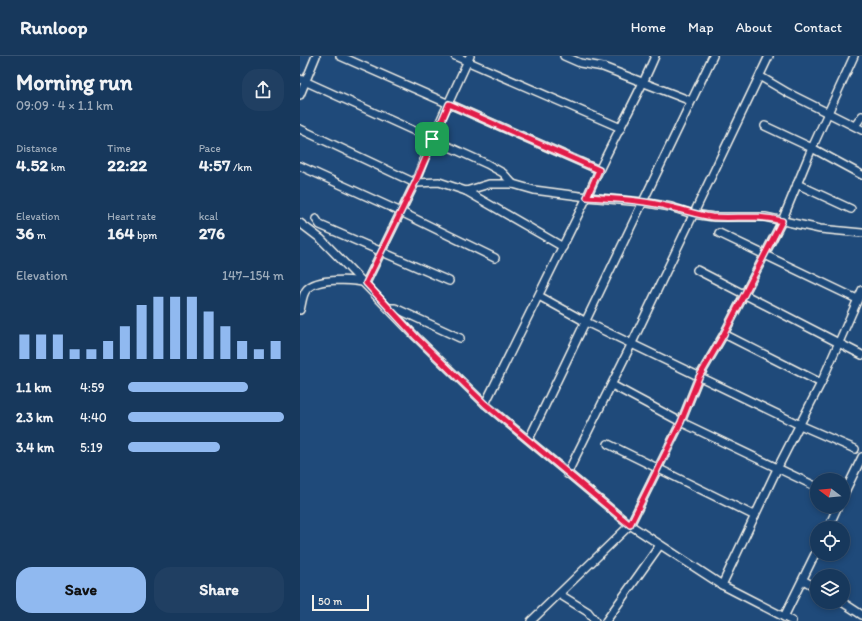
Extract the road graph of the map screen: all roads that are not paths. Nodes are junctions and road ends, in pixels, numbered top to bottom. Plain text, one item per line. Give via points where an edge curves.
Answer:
1 (316, 56) edge
2 (340, 56) edge
3 (455, 56) edge
4 (564, 56) edge
5 (655, 56) edge
6 (713, 56) edge
7 (769, 56) edge
8 (854, 56) edge
9 (469, 59) edge
10 (761, 77) junction
11 (303, 80) edge
12 (644, 82) junction
13 (300, 95) edge
14 (691, 101) junction
15 (449, 104) junction
16 (828, 113) junction
17 (862, 116) edge
18 (765, 126) dead end
19 (855, 126) junction
20 (621, 128) junction
21 (300, 129) edge
22 (862, 130) edge
23 (432, 139) junction
24 (812, 148) junction
25 (300, 166) edge
26 (599, 170) junction
27 (862, 175) edge
28 (415, 183) junction
29 (513, 184) junction
30 (797, 184) junction
31 (466, 191) junction
32 (587, 197) junction
33 (642, 202) junction
34 (851, 209) dead end
35 (399, 211) junction
36 (693, 214) junction
37 (316, 219) dead end
38 (782, 221) junction
39 (300, 223) edge
40 (719, 232) dead end
41 (862, 232) edge
42 (563, 247) junction
43 (380, 252) junction
44 (765, 256) junction
45 (495, 258) dead end
46 (696, 270) dead end
47 (449, 281) dead end
48 (366, 283) junction
49 (862, 290) edge
50 (745, 294) junction
51 (539, 296) junction
52 (857, 299) junction
53 (389, 308) junction
54 (300, 310) edge
55 (586, 322) junction
56 (724, 334) junction
57 (460, 338) dead end
58 (838, 342) junction
59 (632, 343) junction
60 (862, 355) edge
61 (699, 377) junction
62 (821, 383) junction
63 (612, 385) junction
64 (485, 404) junction
65 (681, 422) junction
66 (800, 425) junction
67 (529, 439) junction
68 (608, 444) dead end
69 (855, 449) dead end
70 (862, 457) edge
71 (659, 468) junction
72 (777, 469) junction
73 (567, 474) junction
74 (850, 482) edge
75 (810, 484) edge
76 (755, 516) junction
77 (630, 525) junction
78 (660, 545) junction
79 (812, 561) edge
80 (803, 580) junction
81 (810, 584) edge
82 (722, 585) junction
83 (559, 594) junction
84 (850, 607) edge
85 (862, 615) edge
86 (784, 617) junction
87 (530, 621) edge
88 (595, 621) edge
89 (606, 621) edge
90 (792, 621) edge

1 - 11 street
2 - 15 street
3 - 9 street
4 - 12 street
5 - 12 street
6 - 14 street
7 - 10 street
8 - 16 street
9 - 15 street
9 - 20 street
10 - 16 street
10 - 36 street
11 - 13 street
11 - 23 street
12 - 14 street
12 - 20 street
14 - 33 street
15 - 23 street
15 - 26 street
16 - 19 street
16 - 24 street
17 - 19 street
18 - 24 street
19 - 22 street
20 - 26 street
21 - 28 street
23 - 28 street
23 - 29 street via 487,164
24 - 27 street
24 - 30 street
25 - 35 street
26 - 32 street
28 - 31 street via 439,182
28 - 35 street
29 - 31 street via 489,184
29 - 32 street via 534,190
30 - 34 street
30 - 38 street
31 - 42 street
32 - 33 street
32 - 42 street
33 - 36 street
33 - 55 street
35 - 43 street
35 - 45 street
36 - 38 street via 714,217 765,217
36 - 59 street
37 - 43 street via 320,225
38 - 41 street via 820,229
38 - 44 street
39 - 48 street via 310,229
40 - 44 street
42 - 51 street
43 - 47 street
43 - 48 street
44 - 50 street
44 - 52 street
46 - 50 street
48 - 53 street
48 - 54 street via 337,280 314,285 307,288
49 - 52 street
50 - 56 street
50 - 58 street
51 - 55 street
51 - 64 street
52 - 58 street
53 - 57 street via 396,308
53 - 64 street
55 - 59 street
55 - 67 street
56 - 61 street
56 - 62 street
58 - 60 street
58 - 62 street
59 - 61 street
59 - 63 street
61 - 65 street
61 - 66 street
62 - 66 street
63 - 65 street
63 - 73 street
64 - 67 street
65 - 71 street
65 - 72 street
66 - 69 street
66 - 72 street
67 - 73 street
68 - 71 street
70 - 74 street
71 - 76 street
71 - 77 street
72 - 75 street
72 - 76 street
73 - 77 street
76 - 82 street
77 - 78 street
77 - 83 street
78 - 82 street
78 - 89 street
79 - 80 street
80 - 81 street
80 - 86 street
82 - 86 street
83 - 87 street
83 - 88 street via 588,612
84 - 85 street
86 - 90 street

